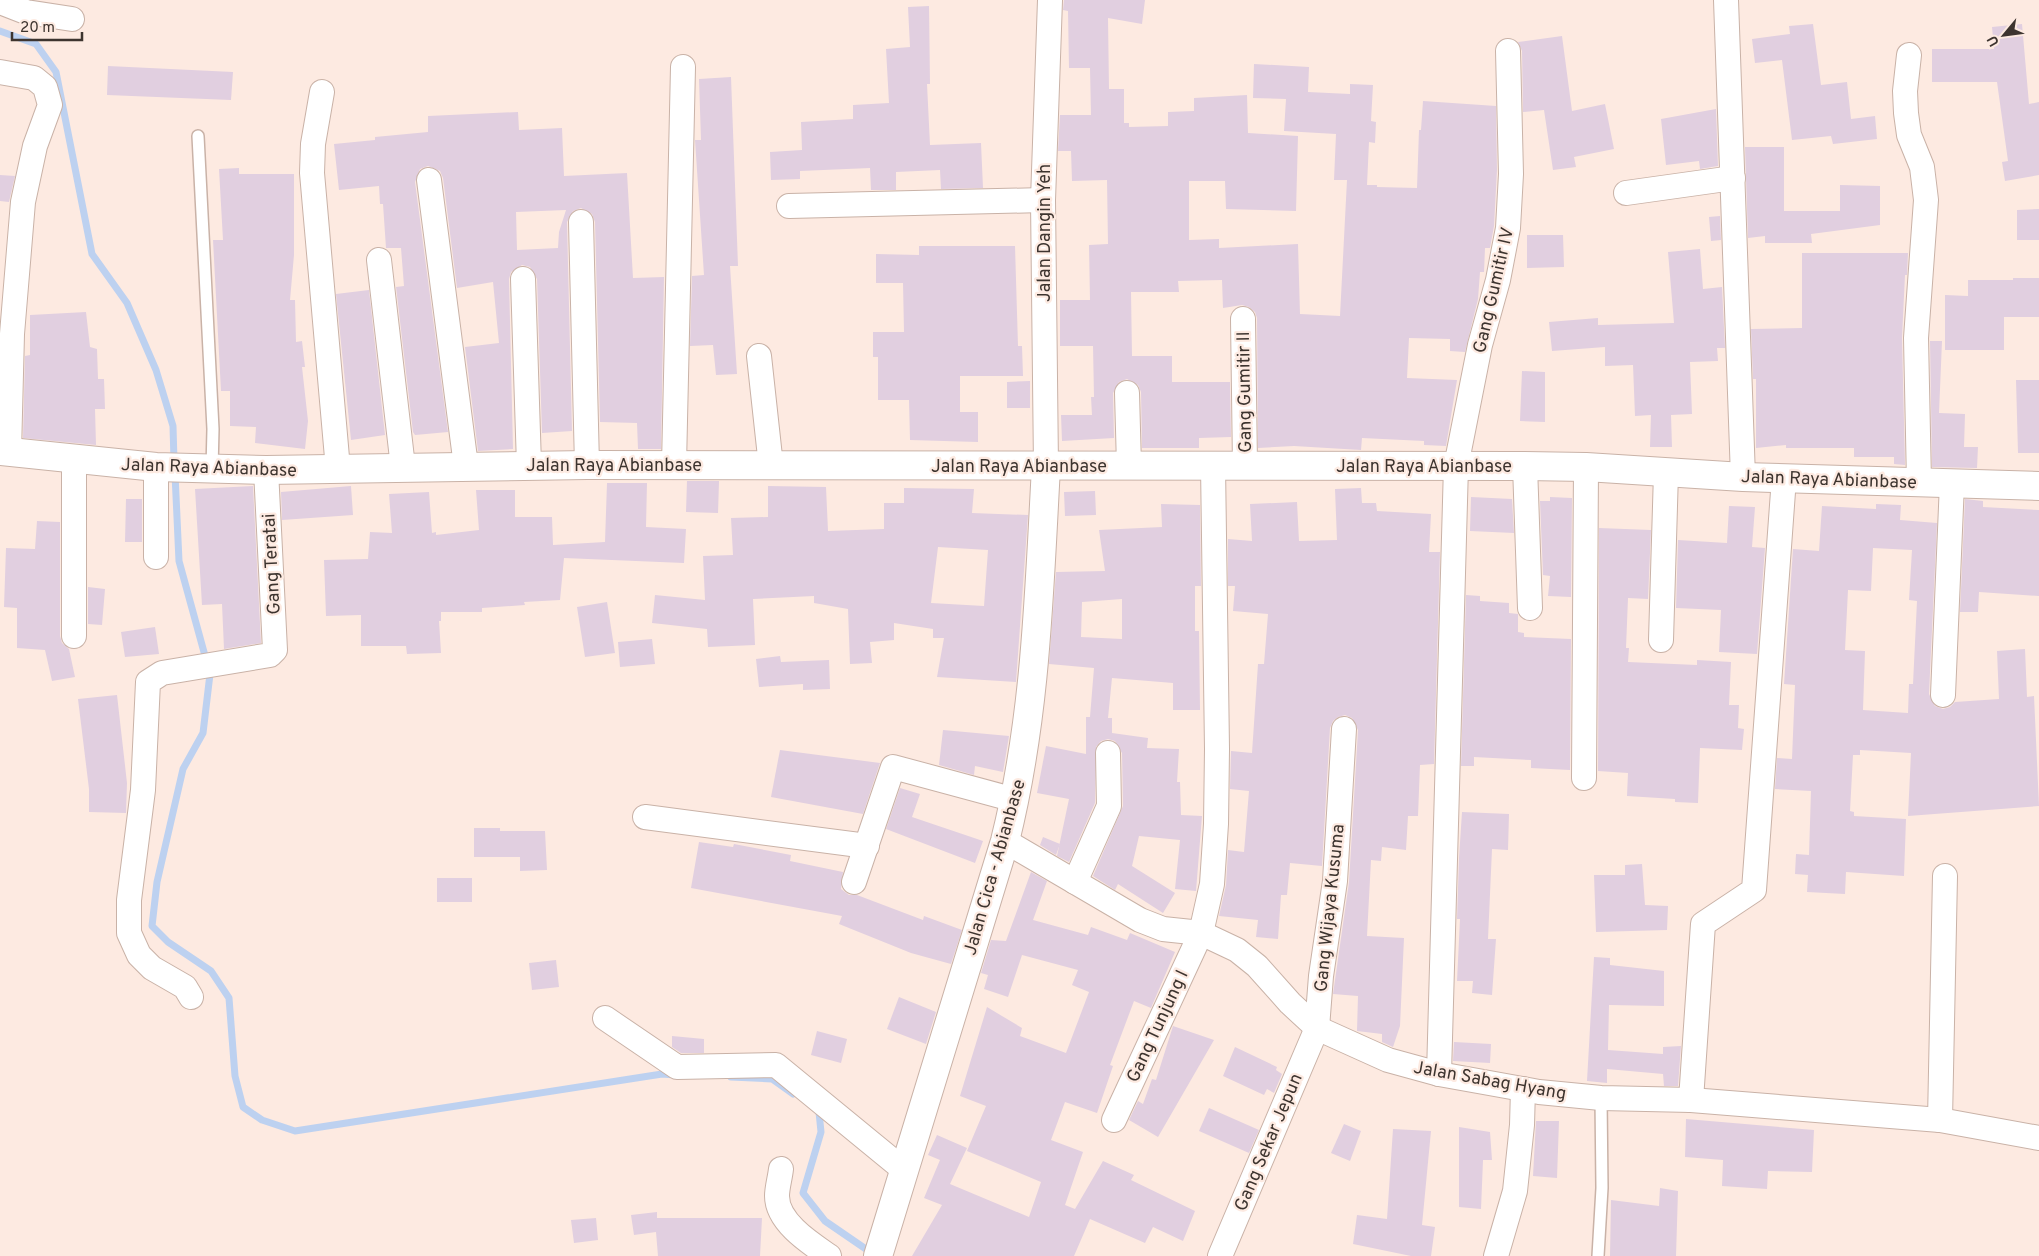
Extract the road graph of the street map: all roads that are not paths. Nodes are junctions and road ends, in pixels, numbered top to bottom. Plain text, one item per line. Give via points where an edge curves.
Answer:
1 (1050, 0) edge
2 (1726, 0) edge
3 (0, 2) edge
4 (72, 19) dead end
5 (1508, 50) dead end
6 (1909, 56) dead end
7 (683, 67) dead end
8 (0, 72) edge
9 (322, 92) dead end
10 (198, 136) dead end
11 (1732, 178) junction
12 (429, 180) dead end
13 (1626, 193) dead end
14 (1043, 200) junction
15 (789, 206) dead end
16 (581, 222) dead end
17 (379, 260) dead end
18 (523, 279) dead end
19 (1243, 319) dead end
20 (759, 356) dead end
21 (1127, 393) dead end
22 (4, 452) edge
23 (74, 460) junction
24 (529, 465) junction
25 (587, 465) junction
26 (674, 465) junction
27 (1213, 465) junction
28 (466, 466) junction
29 (771, 466) junction
30 (1129, 466) junction
31 (1245, 466) junction
32 (1456, 466) junction
33 (1525, 466) junction
34 (159, 467) junction
35 (403, 467) junction
36 (1046, 467) junction
37 (1586, 467) junction
38 (204, 468) junction
39 (338, 469) junction
40 (266, 470) junction
41 (1666, 472) junction
42 (1744, 477) junction
43 (1784, 478) junction
44 (1919, 482) junction
45 (1952, 483) junction
46 (2039, 486) edge
47 (156, 557) dead end
48 (1530, 608) dead end
49 (74, 636) dead end
50 (1661, 640) dead end
51 (1943, 695) dead end
52 (1344, 729) dead end
53 (1108, 752) dead end
54 (1584, 778) dead end
55 (1015, 800) junction
56 (645, 816) dead end
57 (1005, 841) junction
58 (866, 846) junction
59 (1945, 876) dead end
60 (854, 882) dead end
61 (1075, 882) junction
62 (1201, 933) junction
63 (191, 997) dead end
64 (605, 1018) dead end
65 (1317, 1028) junction
66 (1439, 1074) junction
67 (1523, 1089) junction
68 (1601, 1098) junction
69 (1691, 1100) junction
70 (1114, 1120) dead end
71 (1940, 1120) junction
72 (2039, 1138) edge
73 (781, 1169) dead end
74 (904, 1170) junction
75 (880, 1247) edge
76 (829, 1256) edge
77 (1220, 1256) edge
78 (1496, 1256) edge
79 (1598, 1256) edge

1 - 14 street, Jalan Dangin Yeh
2 - 11 street
3 - 4 street via 26,12
5 - 32 street, Gang Gumitir IV via 1511,174 1508,228
6 - 44 street via 1906,113 1909,135 1922,167 1926,200 1916,338
7 - 26 street
8 - 22 street via 34,78 45,87 50,105 35,146 23,202
9 - 39 street via 313,144 312,173
10 - 38 lane via 212,429
11 - 13 street
11 - 42 street
12 - 28 street
14 - 15 street
14 - 36 street, Jalan Dangin Yeh
16 - 25 street
17 - 35 street
18 - 24 street
19 - 31 street, Gang Gumitir II
20 - 29 street
21 - 30 street
22 - 23 main road, Jalan Raya Abianbase
23 - 34 main road, Jalan Raya Abianbase
23 - 49 street
24 - 25 main road, Jalan Raya Abianbase
24 - 28 main road, Jalan Raya Abianbase
25 - 26 main road, Jalan Raya Abianbase
26 - 29 main road, Jalan Raya Abianbase
27 - 30 main road, Jalan Raya Abianbase
27 - 31 main road, Jalan Raya Abianbase
27 - 62 street, Gang Tunjung I via 1216,824 1212,884
28 - 35 main road, Jalan Raya Abianbase
29 - 36 main road, Jalan Raya Abianbase
30 - 36 main road, Jalan Raya Abianbase
31 - 32 main road, Jalan Raya Abianbase
32 - 33 main road, Jalan Raya Abianbase
32 - 66 street, Gang Gumitir IV
33 - 37 main road, Jalan Raya Abianbase
33 - 48 street
34 - 38 main road, Jalan Raya Abianbase
34 - 47 street
35 - 39 main road, Jalan Raya Abianbase
36 - 55 main road, Jalan Cica - Abianbase via 1035,670
37 - 41 main road, Jalan Raya Abianbase
37 - 54 street
38 - 40 main road, Jalan Raya Abianbase
39 - 40 main road, Jalan Raya Abianbase
40 - 63 street, Gang Teratai via 276,647 270,655 162,673 148,682 143,790 129,900 129,933 139,955 152,968 186,987
41 - 42 main road, Jalan Raya Abianbase
41 - 50 street
42 - 43 main road, Jalan Raya Abianbase
43 - 44 main road, Jalan Raya Abianbase
43 - 69 street via 1754,890 1703,924
44 - 45 main road, Jalan Raya Abianbase
45 - 46 main road, Jalan Raya Abianbase
45 - 51 street
52 - 65 street, Gang Wijaya Kusuma via 1336,882 1321,976
53 - 61 street via 1109,806
55 - 57 main road, Jalan Cica - Abianbase
55 - 58 street via 892,768
56 - 58 street
57 - 61 street, Jalan Sabag Hyang
57 - 74 main road, Jalan Cica - Abianbase
58 - 60 street
59 - 71 street
61 - 62 street, Jalan Sabag Hyang via 1140,920 1163,929
62 - 65 street, Jalan Sabag Hyang via 1237,950 1257,966
62 - 70 street, Gang Tunjung I
64 - 74 street via 677,1067 776,1065
65 - 66 street, Jalan Sabag Hyang via 1388,1060
65 - 77 street, Gang Sekar Jepun
66 - 67 street, Jalan Sabag Hyang
67 - 68 street, Jalan Sabag Hyang
67 - 78 street via 1515,1191
68 - 69 street, Jalan Sabag Hyang
68 - 79 lane via 1602,1188
69 - 71 street, Jalan Sabag Hyang
71 - 72 street, Jalan Sabag Hyang
73 - 76 street via 777,1196 779,1208 795,1229
74 - 75 main road, Jalan Cica - Abianbase

